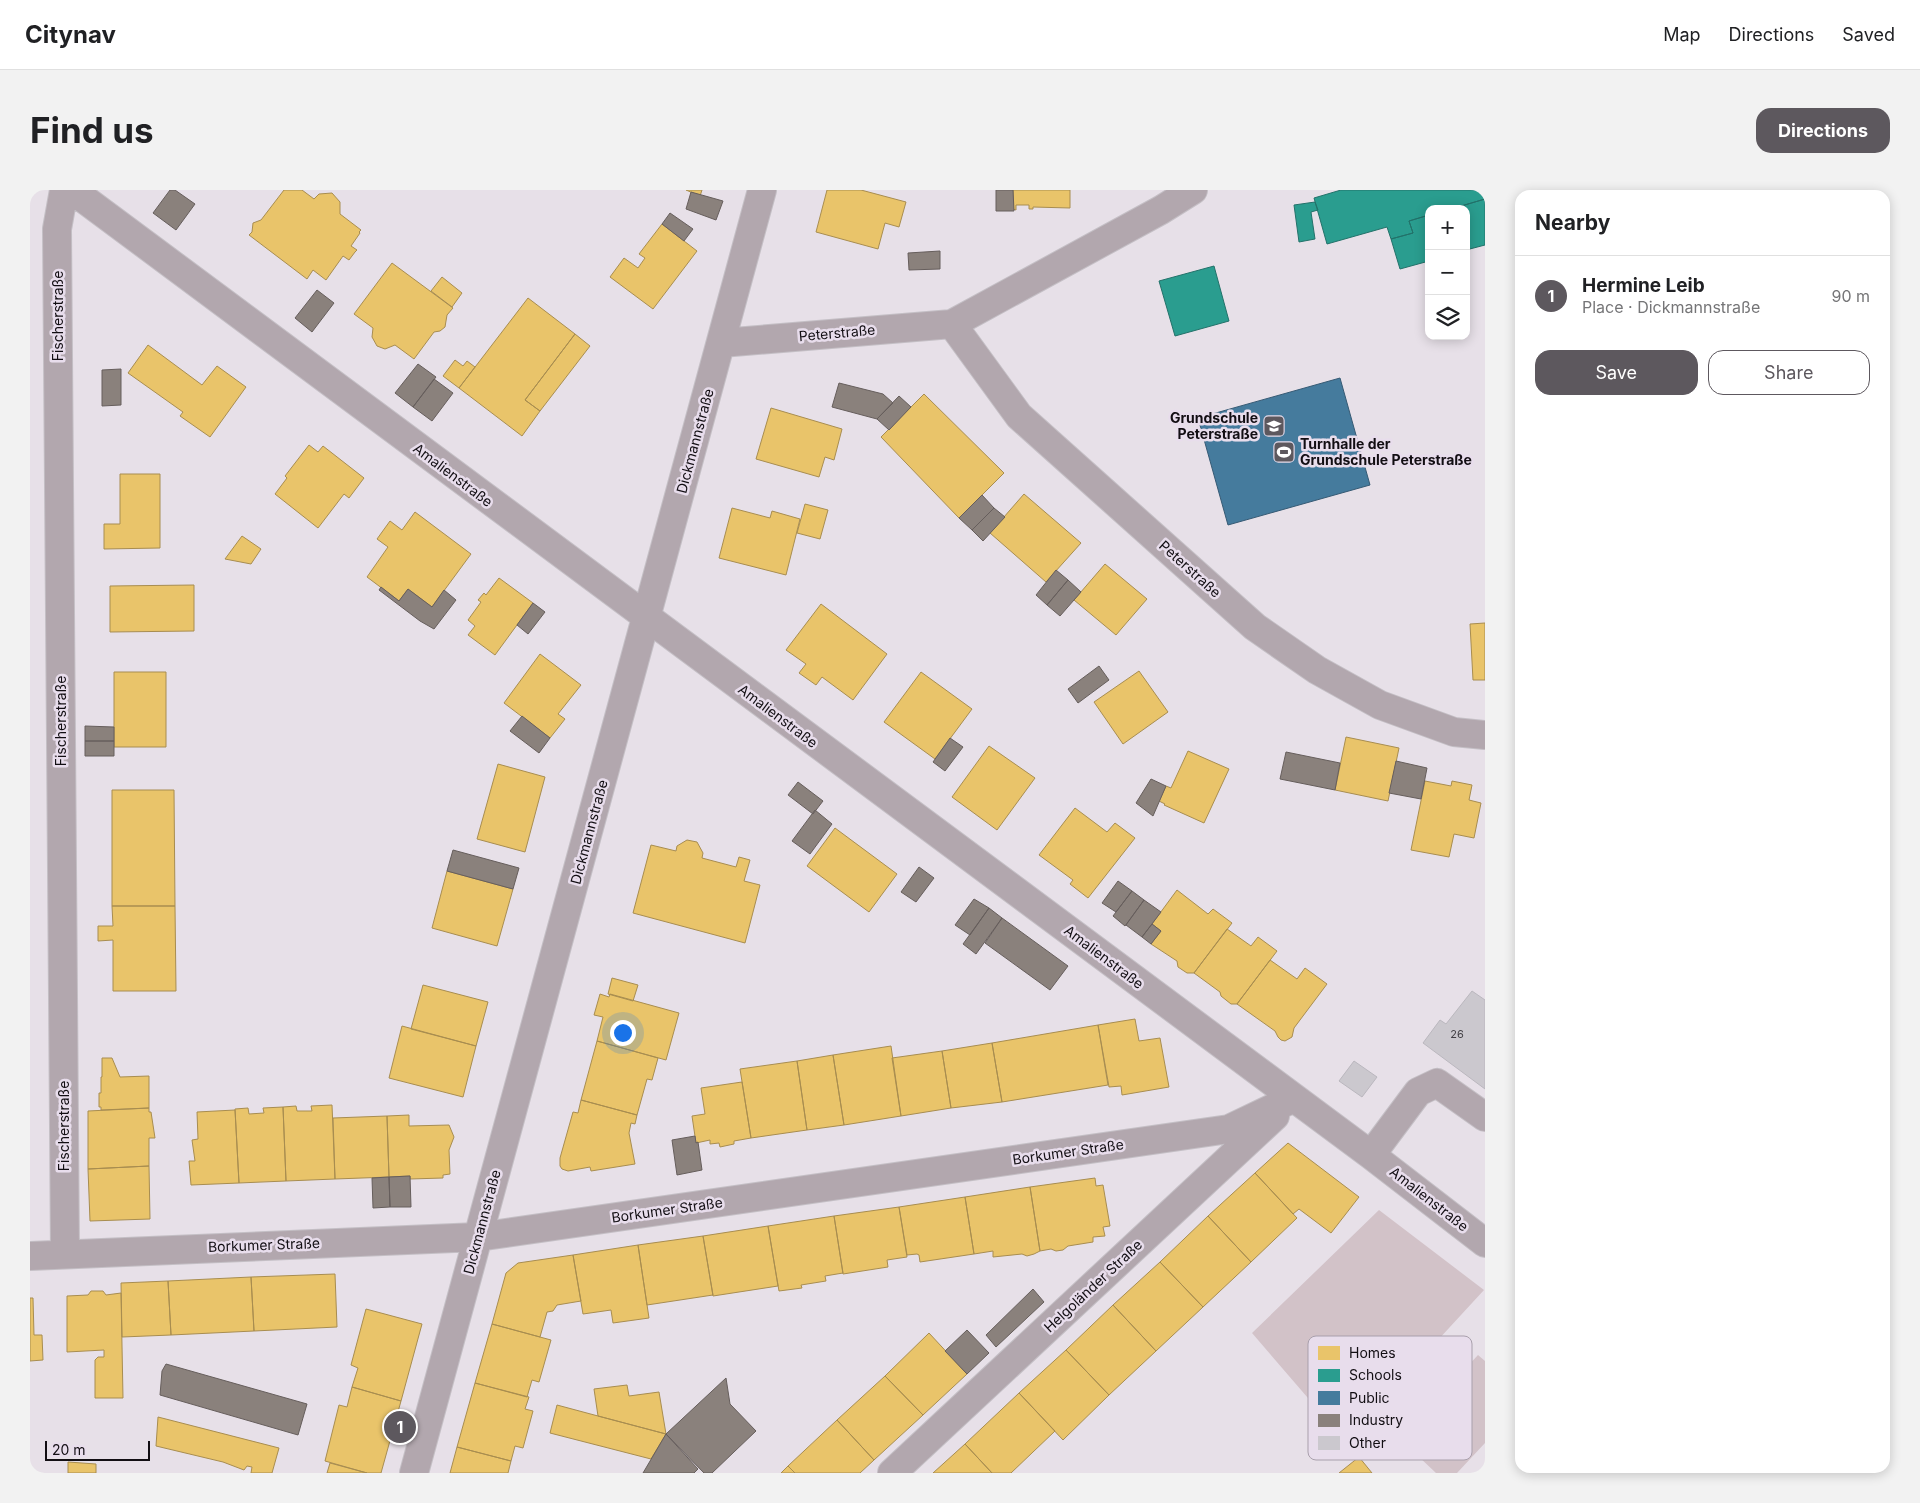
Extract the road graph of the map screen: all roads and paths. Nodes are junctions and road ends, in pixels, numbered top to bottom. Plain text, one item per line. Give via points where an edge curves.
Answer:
1 (64, 190) edge
2 (72, 190) edge
3 (762, 190) edge
4 (1193, 190) edge
5 (952, 324) junction
6 (721, 343) junction
7 (647, 619) junction
8 (1485, 734) edge
9 (1294, 1098) junction
10 (1485, 1117) edge
11 (1371, 1155) junction
12 (478, 1237) junction
13 (1485, 1243) edge
14 (65, 1254) junction
15 (30, 1256) edge
16 (414, 1473) edge
17 (892, 1473) edge

1 - 14 street, Fischerstraße via 57,229 57,267
2 - 7 street, Amalienstraße
3 - 6 street, Dickmannstraße
4 - 5 street, Peterstraße
5 - 6 street, Peterstraße
5 - 8 street, Peterstraße via 1019,416 1255,627 1318,670 1380,705 1454,732
6 - 7 street, Dickmannstraße
7 - 9 street, Amalienstraße
7 - 12 street, Dickmannstraße
9 - 11 street, Amalienstraße
9 - 12 street, Borkumer Straße via 1229,1129
9 - 17 street, Helgoländer Straße
10 - 11 street via 1437,1083 1418,1092
11 - 13 street, Amalienstraße
12 - 14 street, Borkumer Straße
12 - 16 street, Dickmannstraße
14 - 15 street, Borkumer Straße

